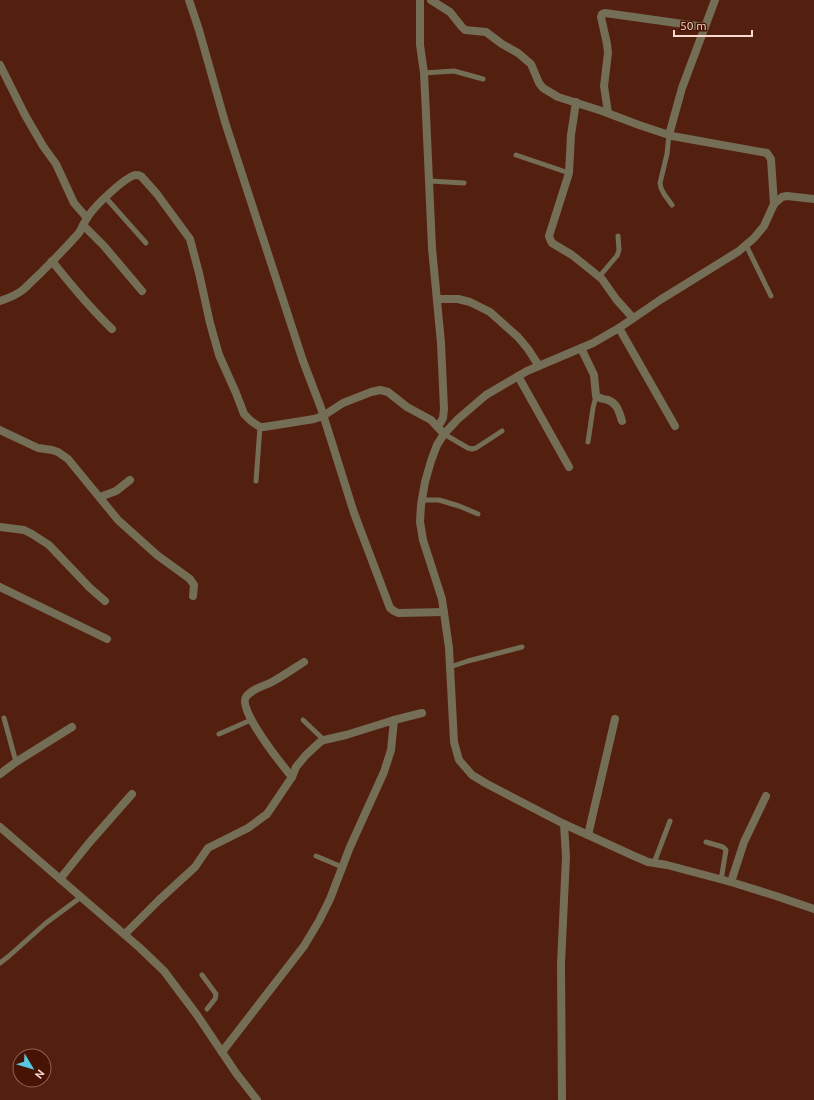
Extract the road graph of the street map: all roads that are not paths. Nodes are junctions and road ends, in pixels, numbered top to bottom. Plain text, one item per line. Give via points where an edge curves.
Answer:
1 (189, 0) edge
2 (420, 0) edge
3 (431, 0) edge
4 (715, 0) edge
5 (705, 27) junction
6 (0, 65) edge
7 (424, 73) junction
8 (483, 78) dead end
9 (576, 102) junction
10 (608, 113) junction
11 (669, 135) junction
12 (516, 155) dead end
13 (569, 173) junction
14 (430, 180) junction
15 (464, 183) dead end
16 (106, 198) junction
17 (814, 199) edge
18 (774, 204) junction
19 (672, 205) dead end
20 (85, 222) junction
21 (618, 236) dead end
22 (146, 243) dead end
23 (746, 245) junction
24 (52, 261) junction
25 (599, 277) junction
26 (142, 291) dead end
27 (771, 296) dead end
28 (437, 299) junction
29 (0, 301) edge
30 (633, 318) junction
31 (619, 328) junction
32 (112, 329) dead end
33 (581, 348) junction
34 (539, 366) junction
35 (518, 376) junction
36 (596, 396) junction
37 (323, 416) junction
38 (622, 421) dead end
39 (675, 426) dead end
40 (260, 427) junction
41 (438, 427) junction
42 (0, 430) edge
43 (502, 431) dead end
44 (444, 434) junction
45 (588, 442) dead end
46 (569, 467) dead end
47 (130, 480) dead end
48 (256, 481) dead end
49 (100, 497) junction
50 (422, 500) junction
51 (478, 514) dead end
52 (0, 527) edge
53 (0, 587) edge
54 (193, 596) dead end
55 (105, 601) dead end
56 (444, 612) junction
57 (107, 639) dead end
58 (522, 647) dead end
59 (304, 662) dead end
60 (450, 667) junction
61 (422, 713) dead end
62 (4, 718) dead end
63 (615, 719) dead end
64 (251, 720) junction
65 (303, 720) dead end
66 (394, 720) junction
67 (72, 727) dead end
68 (219, 734) dead end
69 (324, 740) junction
70 (16, 762) junction
71 (0, 774) edge
72 (292, 777) junction
73 (132, 794) dead end
74 (766, 796) dead end
75 (670, 822) dead end
76 (564, 824) junction
77 (0, 827) edge
78 (588, 835) junction
79 (706, 842) dead end
80 (316, 856) dead end
81 (654, 863) junction
82 (342, 867) junction
83 (60, 879) junction
84 (720, 880) junction
85 (731, 882) junction
86 (80, 897) junction
87 (814, 909) edge
88 (125, 934) junction
89 (0, 962) edge
90 (202, 975) dead end
91 (203, 1013) junction
92 (222, 1052) junction
93 (257, 1100) edge
94 (562, 1100) edge

1 - 37 street via 225,122
2 - 7 street via 420,45
3 - 9 street via 450,12 465,30 486,32 518,53 528,61 539,84 546,91
4 - 5 street
5 - 10 street via 602,14 608,53 604,86
5 - 11 street via 682,88
6 - 20 street via 42,146 56,164
7 - 8 lane via 454,71
7 - 14 street
9 - 10 street
9 - 13 street
10 - 11 street
11 - 18 street via 767,152 771,159
11 - 19 lane via 660,183
12 - 13 lane
13 - 25 street via 549,236 552,243
14 - 15 lane
14 - 28 street
16 - 20 street
16 - 22 lane
16 - 40 street via 122,183 139,175 185,231 190,239 219,355 244,414
17 - 18 street via 788,196 782,197
18 - 23 street via 764,226
20 - 24 street via 80,232
20 - 26 street
21 - 25 lane via 619,250 616,257
23 - 27 lane
23 - 30 street
24 - 29 street via 18,294
24 - 32 street via 81,297
25 - 30 street
28 - 34 street via 458,298 490,312 518,337
28 - 41 street via 444,409
30 - 31 street
31 - 33 street
31 - 39 street
33 - 34 street
33 - 36 street via 594,375
34 - 35 street
35 - 44 street via 486,395
35 - 46 street
36 - 38 street via 615,404
36 - 45 lane
37 - 40 street
37 - 41 street via 343,403 380,390 388,392
37 - 56 street via 354,513 390,608 398,612
40 - 48 lane
41 - 44 street
42 - 49 street via 38,448 58,452 73,464
43 - 44 lane via 472,449
44 - 50 street via 431,461
47 - 49 street via 116,491
49 - 54 street via 127,529 190,579 194,585
50 - 51 lane via 439,500
50 - 56 street via 420,522 423,540
52 - 55 street via 24,530 49,545
53 - 57 street
56 - 60 street
58 - 60 lane
59 - 64 street via 246,696 244,703
60 - 76 street via 454,742 459,760 472,775
61 - 66 street
62 - 70 lane
63 - 78 street
64 - 68 lane
64 - 72 street
65 - 69 lane
66 - 69 street
66 - 82 street via 391,750 384,772
67 - 70 street
69 - 72 street via 296,767
70 - 71 street
72 - 88 street via 267,814 248,828 208,848 196,867
73 - 83 street
74 - 85 street via 744,842
75 - 81 lane
76 - 78 street
76 - 94 street via 566,857 561,964
77 - 83 street
78 - 81 street
79 - 84 lane via 726,850
80 - 82 lane
81 - 84 street
82 - 92 street via 319,921 304,946
83 - 86 street
84 - 85 street
85 - 87 street
86 - 88 street
86 - 89 lane
88 - 91 street
90 - 91 lane via 216,994
91 - 92 street
92 - 93 street

